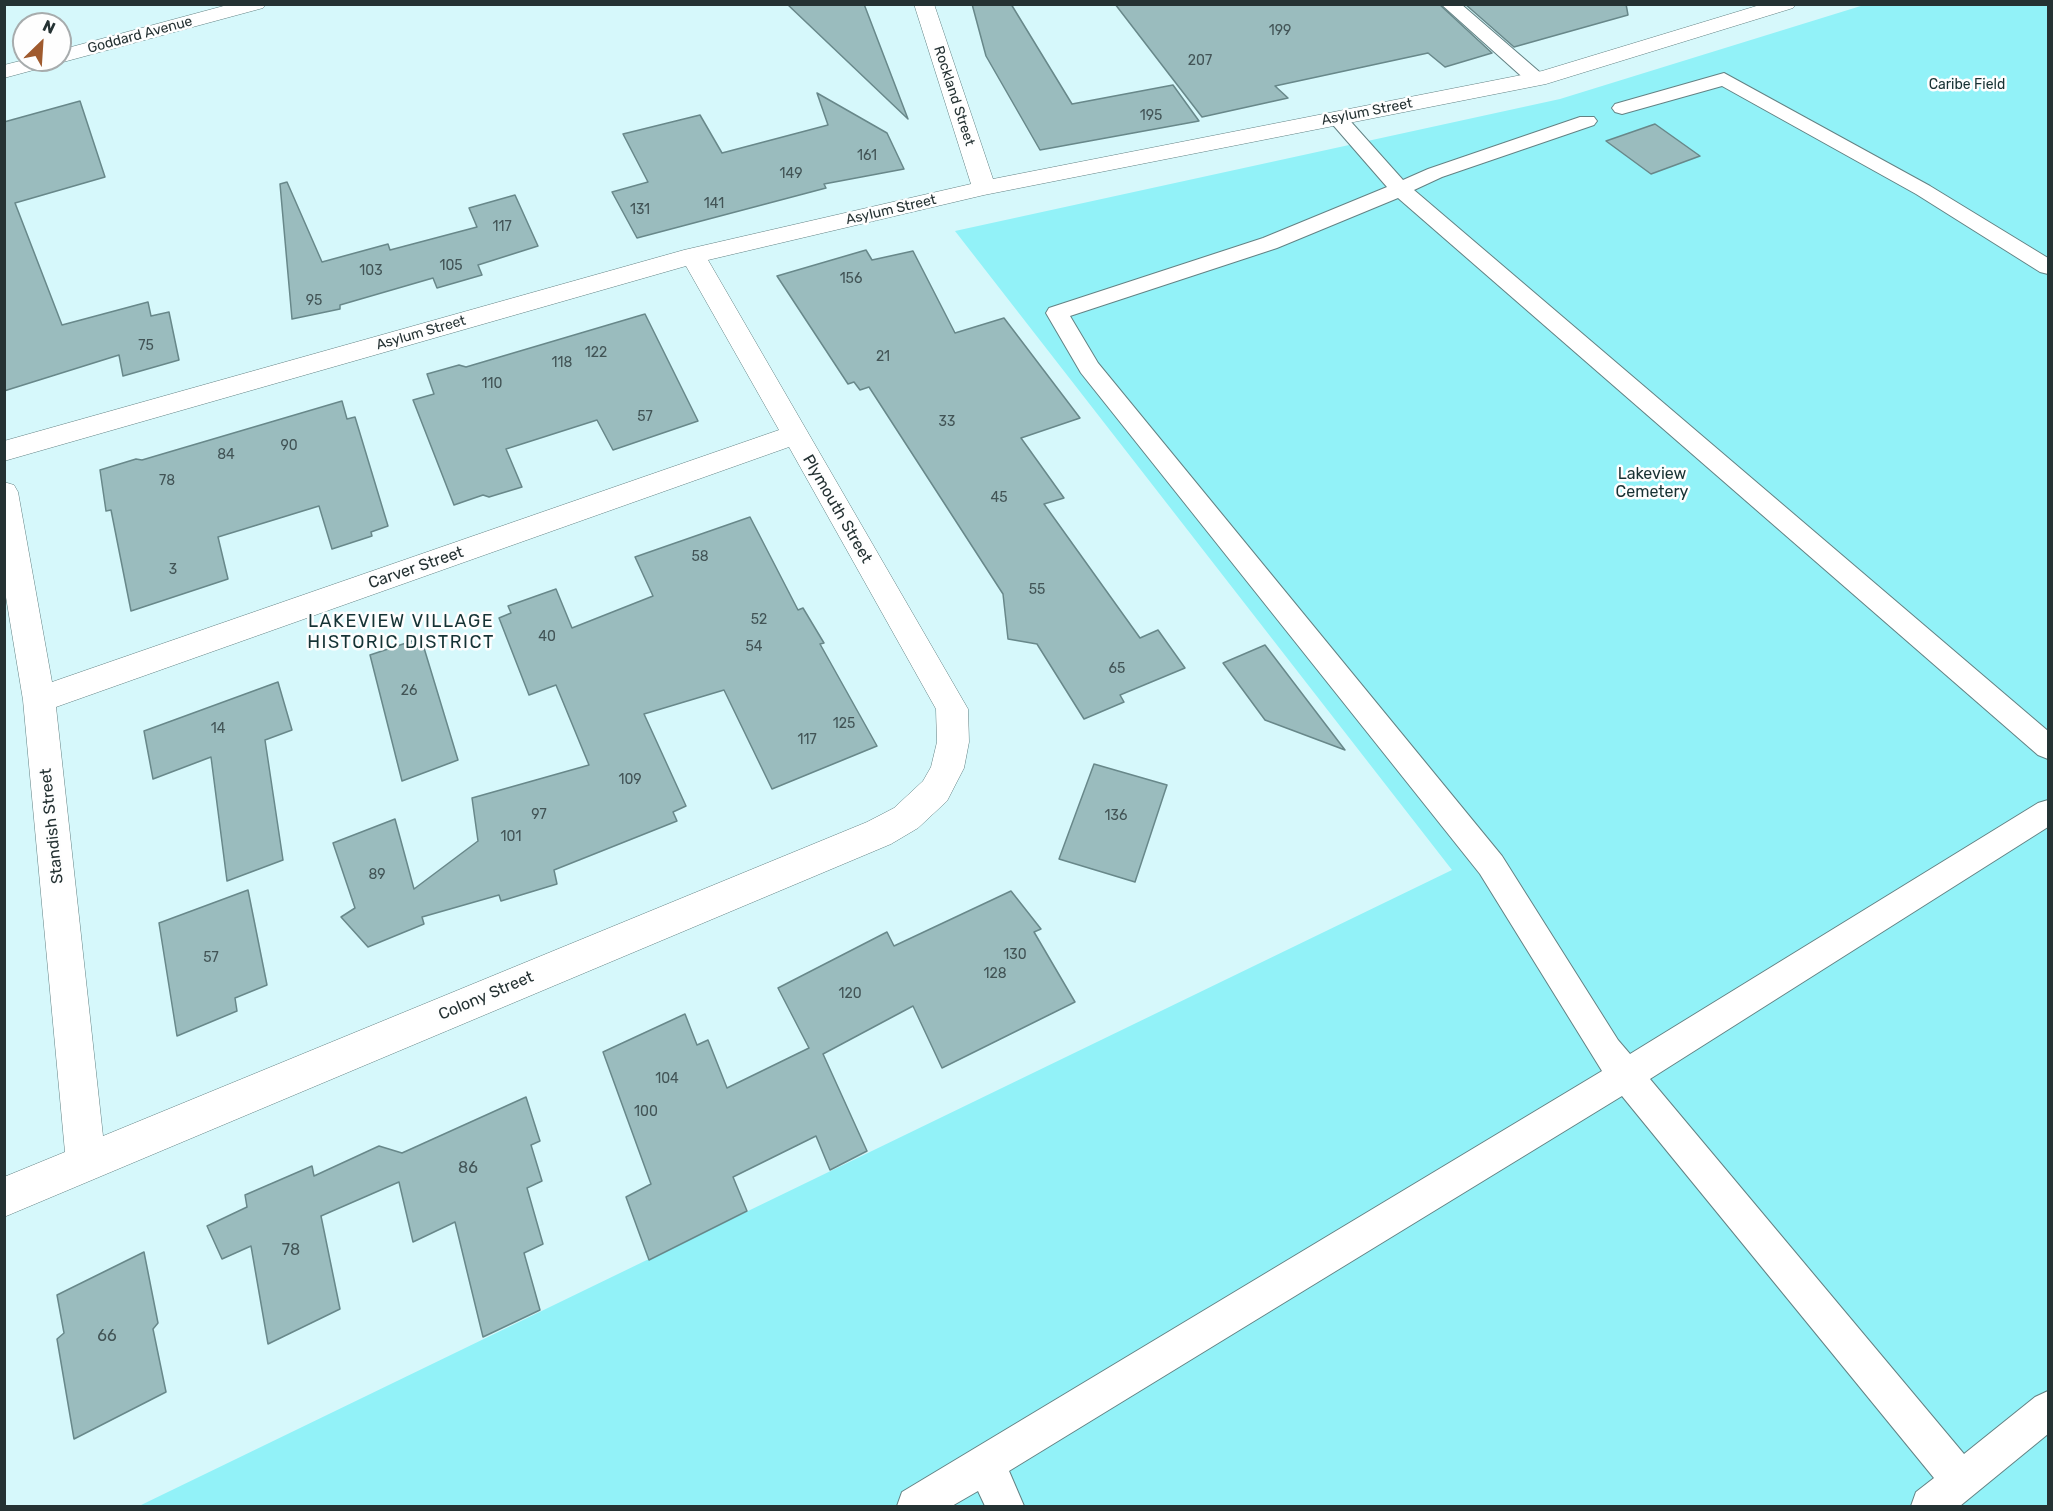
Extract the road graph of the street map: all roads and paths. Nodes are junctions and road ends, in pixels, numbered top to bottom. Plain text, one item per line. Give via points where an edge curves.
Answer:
1 (255, 4) edge
2 (924, 4) edge
3 (1450, 4) edge
4 (1786, 4) edge
5 (72, 54) edge
6 (1536, 79) junction
7 (1622, 108) dead end
8 (1337, 118) junction
9 (1587, 121) dead end
10 (984, 188) junction
11 (1400, 189) junction
12 (693, 256) junction
13 (2049, 267) edge
14 (794, 435) junction
15 (4, 451) edge
16 (4, 492) edge
17 (39, 700) junction
18 (2049, 747) edge
19 (947, 768) joint
20 (2049, 812) edge
21 (1626, 1075) junction
22 (86, 1162) junction
23 (4, 1197) edge
24 (2049, 1410) edge
25 (986, 1465) junction
26 (1961, 1481) junction
27 (916, 1506) edge
28 (1005, 1506) edge
29 (1930, 1506) edge

1 - 5 street, Goddard Avenue
2 - 10 street, Rockland Street
3 - 6 lane
4 - 6 street, Asylum Street
6 - 8 street, Asylum Street
7 - 13 lane via 1724,79 1923,190
8 - 10 street, Asylum Street
8 - 11 lane
9 - 11 lane via 1435,173
10 - 12 street, Asylum Street
11 - 18 lane
11 - 21 lane via 1270,243 1057,313 1089,368 1491,865 1606,1051
12 - 14 street, Plymouth Street
12 - 15 street, Asylum Street
14 - 17 street, Carver Street
14 - 19 street, Plymouth Street via 952,709 953,742
16 - 17 street, Standish Street
17 - 22 street, Standish Street
19 - 22 street, Colony Street via 923,804 879,833
20 - 21 lane
21 - 25 lane
21 - 26 lane
22 - 23 street, Colony Street
24 - 26 lane
25 - 27 lane
25 - 28 lane
26 - 29 lane

